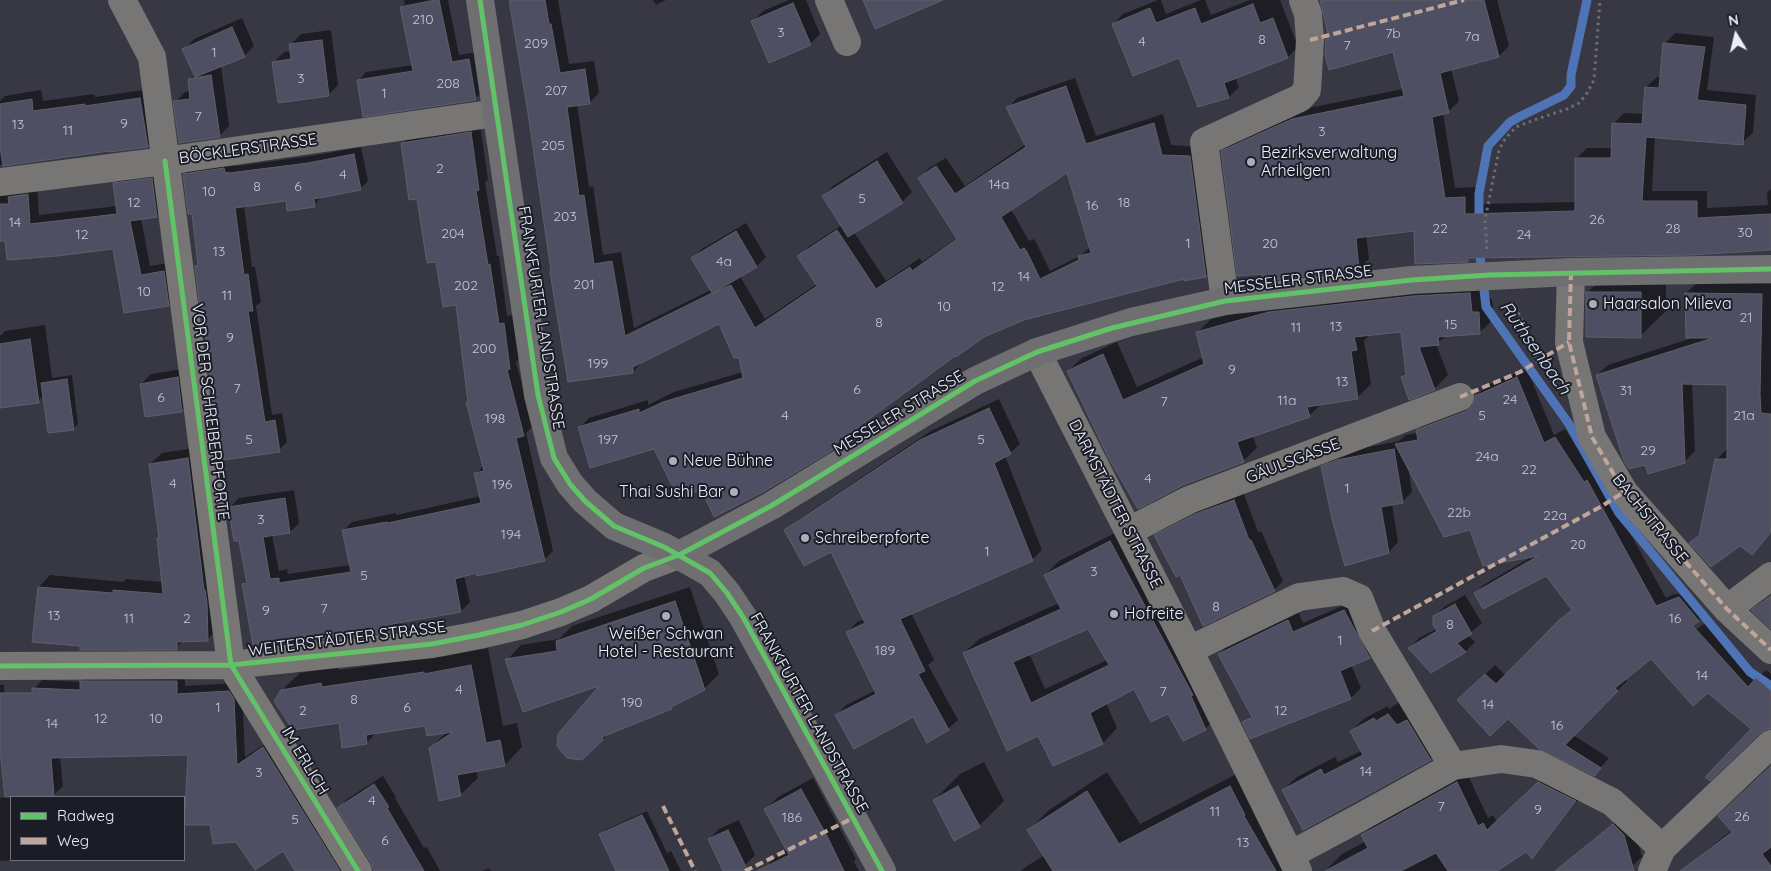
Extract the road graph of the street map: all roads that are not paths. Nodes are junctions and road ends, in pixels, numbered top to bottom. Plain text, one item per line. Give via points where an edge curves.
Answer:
1 (122, 0) edge
2 (480, 0) edge
3 (829, 0) edge
4 (1303, 0) edge
5 (847, 42) dead end
6 (496, 113) junction
7 (165, 161) junction
8 (0, 182) edge
9 (1771, 268) edge
10 (1571, 272) junction
11 (1225, 301) junction
12 (1038, 352) junction
13 (1460, 397) dead end
14 (1128, 531) junction
15 (679, 555) junction
16 (1771, 576) edge
17 (1727, 608) junction
18 (1189, 650) junction
19 (1771, 650) edge
20 (231, 665) junction
21 (0, 666) edge
22 (1771, 744) edge
23 (1452, 766) junction
24 (1657, 859) edge
25 (1294, 863) edge
26 (358, 871) edge
27 (882, 871) edge

1 - 7 street, VOR DER SCHREIBERPFORTE via 152,57
2 - 6 street, FRANKFURTER LANDSTRASSE
3 - 5 street
4 - 11 street via 1308,14 1310,40 1307,90 1300,98 1204,142
6 - 7 street, BÖCKLERSTRASSE
6 - 15 street, FRANKFURTER LANDSTRASSE via 538,395 554,458 585,501 614,526
7 - 8 street, BÖCKLERSTRASSE
7 - 20 street, VOR DER SCHREIBERPFORTE
9 - 10 street, MESSELER STRASSE
10 - 11 street, MESSELER STRASSE via 1480,267 1412,280
10 - 17 street, BACHSTRASSE via 1569,342 1592,437 1624,492
11 - 12 street, MESSELER STRASSE via 1131,322
12 - 14 street, DARMSTÄDTER STRASSE
12 - 15 street, MESSELER STRASSE via 975,381 771,506
13 - 14 street, GÄULSGASSE via 1189,500
14 - 18 street, DARMSTÄDTER STRASSE
15 - 20 street, WEITERSTÄDTER STRASSE via 644,568 591,599 522,625 432,644
15 - 27 street, FRANKFURTER LANDSTRASSE via 710,573 743,617
16 - 17 street
17 - 19 street, BACHSTRASSE
18 - 23 street via 1299,597 1344,591 1359,598 1372,631
18 - 25 street, DARMSTÄDTER STRASSE
20 - 21 street, WEITERSTÄDTER STRASSE
20 - 26 street, IM ERLICH
22 - 24 street
23 - 24 street via 1501,759 1537,764 1612,802
23 - 25 street via 1362,818

